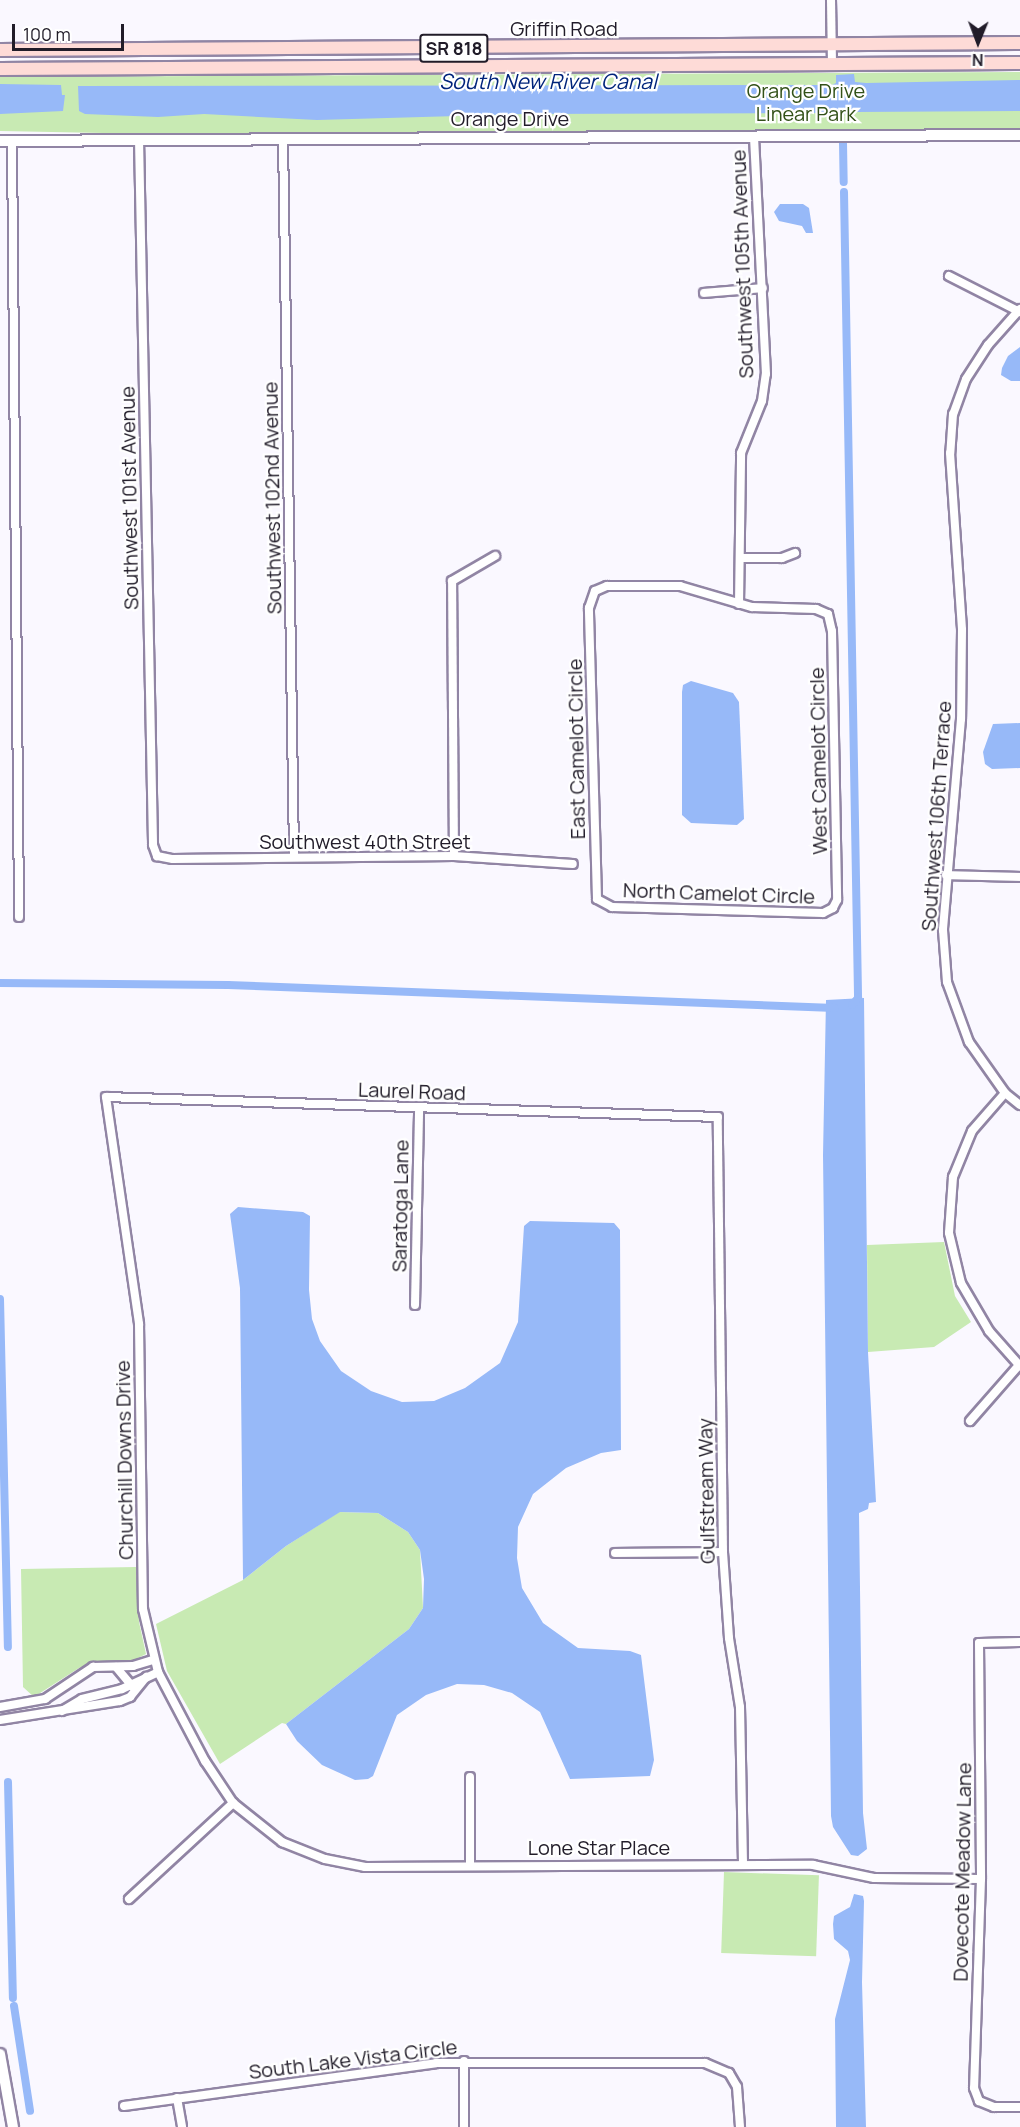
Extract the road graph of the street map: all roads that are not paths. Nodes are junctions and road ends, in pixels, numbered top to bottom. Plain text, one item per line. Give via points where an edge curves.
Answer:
1 (831, 0) edge
2 (1020, 43) edge
3 (831, 44) junction
4 (415, 48) junction
5 (352, 49) junction
6 (0, 50) edge
7 (832, 63) junction
8 (1020, 63) edge
9 (314, 67) junction
10 (390, 67) junction
11 (0, 69) edge
12 (1020, 135) edge
13 (754, 136) junction
14 (283, 138) junction
15 (139, 139) junction
16 (0, 141) edge
17 (12, 141) junction
18 (949, 276) dead end
19 (763, 288) junction
20 (704, 293) dead end
21 (1019, 311) edge
22 (795, 553) dead end
23 (495, 556) dead end
24 (741, 558) junction
25 (739, 604) junction
26 (157, 856) joint
27 (454, 856) junction
28 (294, 857) junction
29 (573, 864) dead end
30 (946, 875) junction
31 (1020, 877) edge
32 (604, 904) joint
33 (833, 908) joint
34 (19, 917) dead end
35 (1005, 1093) junction
36 (106, 1097) joint
37 (1020, 1105) edge
38 (418, 1108) junction
39 (718, 1117) joint
40 (415, 1305) dead end
41 (1019, 1365) edge
42 (970, 1421) dead end
43 (723, 1552) junction
44 (615, 1553) dead end
45 (1020, 1642) edge
46 (153, 1660) junction
47 (115, 1666) junction
48 (158, 1672) junction
49 (133, 1685) junction
50 (0, 1707) edge
51 (0, 1720) edge
52 (470, 1777) dead end
53 (233, 1803) junction
54 (470, 1863) junction
55 (743, 1863) junction
56 (981, 1879) junction
57 (129, 1899) dead end
58 (0, 2054) edge
59 (464, 2061) junction
60 (177, 2098) junction
61 (124, 2106) dead end
62 (1020, 2107) edge
63 (13, 2127) edge
64 (182, 2127) edge
65 (464, 2127) edge
66 (740, 2127) edge

1 - 3 street
2 - 3 main road, Griffin Road / SR 818
3 - 4 main road, Griffin Road / SR 818
3 - 7 street
4 - 5 main road, Griffin Road / SR 818
4 - 10 main road
5 - 6 main road, Griffin Road / SR 818
5 - 9 main road via 346,58
7 - 8 main road, Griffin Road / SR 818
7 - 10 main road, Griffin Road / SR 818
9 - 10 main road, Griffin Road / SR 818
9 - 11 main road, Griffin Road / SR 818
12 - 13 street, Orange Drive
13 - 14 street, Orange Drive
13 - 19 street, Southwest 105th Avenue
14 - 15 street, Orange Drive
14 - 28 street, Southwest 102nd Avenue
15 - 17 street, Orange Drive
15 - 26 street, Southwest 101st Avenue via 152,822
16 - 17 street, Orange Drive
17 - 34 street
18 - 21 street
19 - 20 street
19 - 24 street, Southwest 105th Avenue via 766,374 762,401 741,453
21 - 30 street, Southwest 106th Terrace via 988,345 966,379 953,414 950,453 962,630 961,720
22 - 24 street via 782,558
23 - 27 street via 452,581
24 - 25 street, Southwest 105th Avenue
25 - 32 street, East Camelot Circle via 680,586 607,586 596,591 590,608 595,890
25 - 33 street, West Camelot Circle via 776,610 816,609 828,614 832,631 837,900
26 - 28 street, Southwest 40th Street
27 - 28 street, Southwest 40th Street
27 - 29 street, Southwest 40th Street
30 - 31 street
30 - 35 street, Southwest 106th Terrace via 943,930 947,982 969,1042
32 - 33 street, North Camelot Circle via 823,914
35 - 37 street, Southwest 106th Terrace
35 - 41 street via 972,1131 953,1177 949,1233 961,1282 989,1331
36 - 38 street, Laurel Road
36 - 46 street, Churchill Downs Drive via 139,1324 143,1609
38 - 39 street, Laurel Road
38 - 40 street, Saratoga Lane
39 - 43 street, Gulfstream Way
41 - 42 street
43 - 44 street
43 - 55 street, Gulfstream Way via 729,1638 740,1707
45 - 56 street, Dovecote Meadow Lane via 979,1643
46 - 47 street
46 - 48 street, Churchill Downs Drive
47 - 49 street
47 - 50 street via 86,1670 32,1704
48 - 49 street
48 - 53 street, Churchill Downs Drive via 205,1761
49 - 51 street via 130,1697 120,1701
52 - 54 street
53 - 54 street, Lone Star Place via 282,1842 325,1859 365,1867
53 - 57 street
54 - 55 street, Lone Star Place
55 - 56 street, Lone Star Place via 813,1864 874,1878
56 - 62 street, Dovecote Meadow Lane via 974,2088 979,2101 994,2107
58 - 63 street
59 - 60 street, South Lake Vista Circle via 359,2071
59 - 65 street
59 - 66 street, South Lake Vista Circle via 705,2063 729,2073 737,2087
60 - 61 street, South Lake Vista Circle
60 - 64 street

